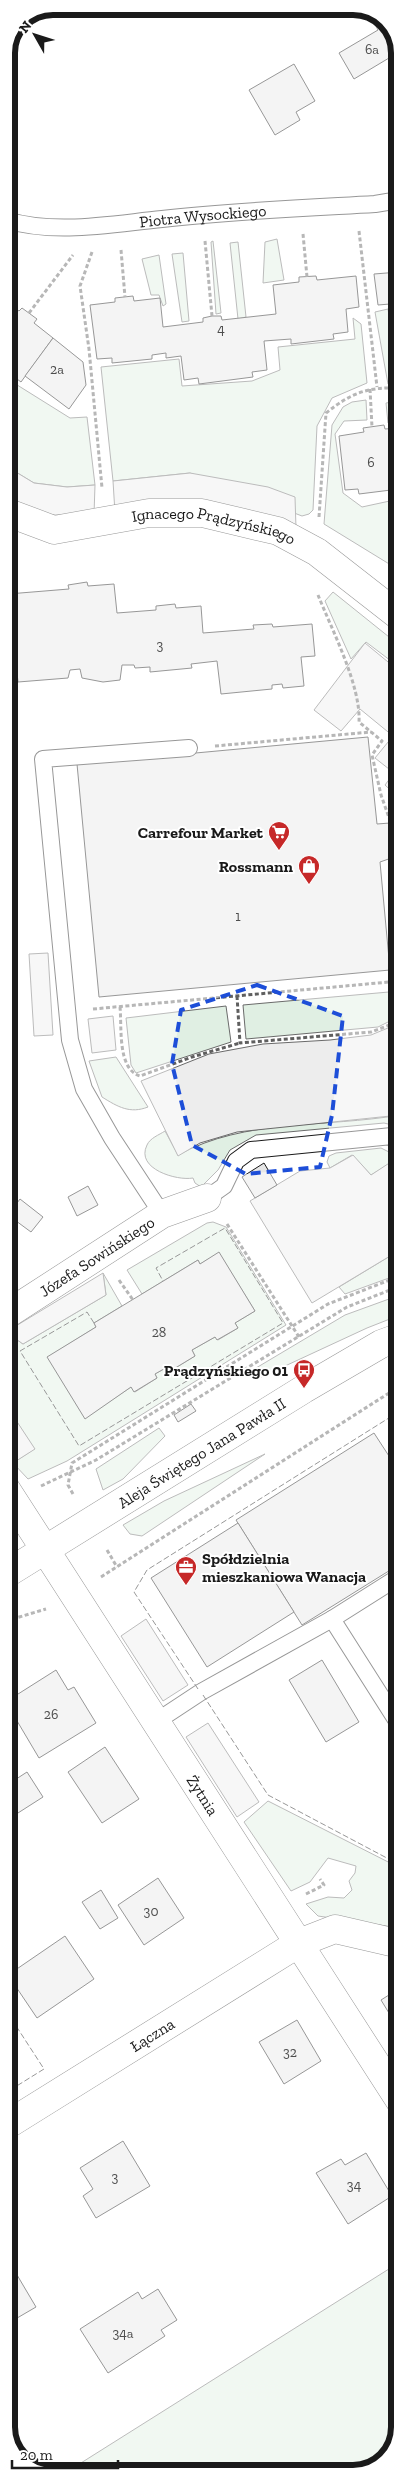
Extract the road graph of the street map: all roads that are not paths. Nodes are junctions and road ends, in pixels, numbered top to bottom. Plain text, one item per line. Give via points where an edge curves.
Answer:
1 (391, 201) edge
2 (15, 223) edge
3 (15, 515) edge
4 (391, 609) edge
5 (189, 748) road end
6 (391, 1136) edge
7 (207, 1198) joint
8 (162, 1214) junction
9 (15, 1309) edge
10 (391, 1340) edge
11 (15, 1503) edge
12 (44, 1549) junction
13 (15, 1568) edge
14 (391, 1582) edge
15 (332, 1619) junction
16 (391, 1712) edge
17 (157, 1721) junction
18 (391, 1942) edge
19 (298, 1943) junction
20 (391, 2087) edge
21 (15, 2120) edge

1 - 2 lane, Piotra Wysockiego via 79,227
3 - 4 street, Ignacego Prądzyńskiego via 54,530 149,513 202,513 278,531 317,552
5 - 8 lane via 43,759 70,1040 84,1089
6 - 7 lane via 251,1150 236,1160 224,1186
7 - 8 street, Józefa Sowińskiego
8 - 9 street, Józefa Sowińskiego
10 - 12 street, Aleja Świętego Jana Pawła II via 304,1389
11 - 12 street, Żytnia
12 - 13 street, Aleja Świętego Jana Pawła II
12 - 17 street, Żytnia
14 - 15 lane
15 - 16 lane
15 - 17 lane via 201,1692
17 - 19 street, Żytnia
18 - 19 street, Łączna via 335,1929
19 - 20 street, Żytnia
19 - 21 street, Łączna

